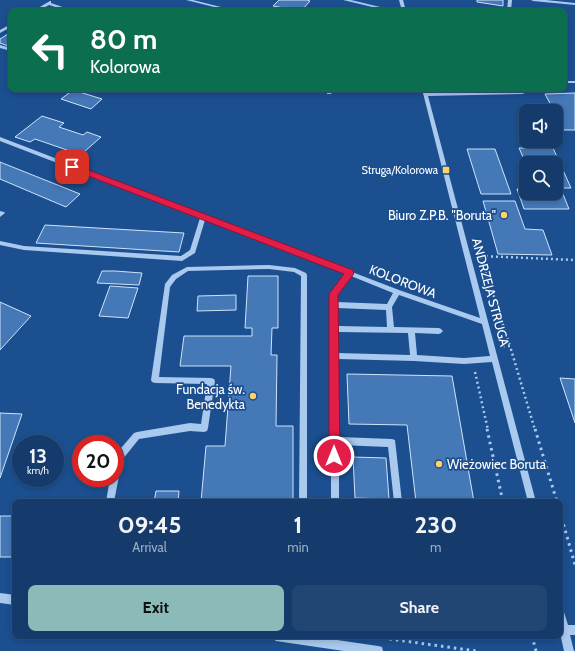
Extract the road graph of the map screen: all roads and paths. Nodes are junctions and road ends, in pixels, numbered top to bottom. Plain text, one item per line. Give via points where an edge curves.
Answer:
1 (53, 0) edge
2 (188, 0) edge
3 (345, 0) edge
4 (533, 0) edge
5 (48, 3) junction
6 (575, 4) edge
7 (40, 8) edge
8 (63, 8) edge
9 (222, 8) edge
10 (381, 8) edge
11 (425, 92) edge
12 (526, 92) edge
13 (0, 139) edge
14 (203, 217) junction
15 (0, 243) edge
16 (468, 255) junction
17 (575, 260) edge
18 (350, 272) junction
19 (397, 292) junction
20 (334, 305) junction
21 (389, 307) junction
22 (485, 322) junction
23 (334, 329) junction
24 (391, 330) junction
25 (411, 331) junction
26 (439, 331) dead end
27 (334, 356) junction
28 (414, 358) junction
29 (495, 359) junction
30 (334, 441) junction
31 (124, 451) edge
32 (113, 487) edge
33 (111, 499) edge
34 (303, 499) edge
35 (335, 499) edge
36 (398, 499) edge
37 (531, 499) edge
38 (563, 523) edge
39 (575, 565) edge
40 (0, 598) edge
41 (12, 600) edge
42 (563, 626) edge
43 (564, 630) junction
44 (575, 630) edge
45 (319, 639) edge
46 (392, 639) edge
47 (533, 639) edge
48 (378, 651) edge
49 (476, 651) edge
50 (536, 651) edge
51 (569, 651) edge

1 - 5 street
2 - 9 street
3 - 10 street
4 - 6 street
5 - 7 street
5 - 8 street
11 - 12 street
11 - 16 street, ANDRZEJA STRUGA
13 - 14 street, KOLOROWA
14 - 15 street via 193,251 182,260 24,248
14 - 18 street, KOLOROWA
16 - 17 path
16 - 22 street, ANDRZEJA STRUGA
18 - 19 street, KOLOROWA
18 - 20 street via 334,294
19 - 21 street
19 - 22 street, KOLOROWA
20 - 21 street
20 - 23 street
21 - 24 street
22 - 29 street, ANDRZEJA STRUGA
23 - 24 street
23 - 27 street
24 - 25 street
25 - 26 street
25 - 28 street
27 - 28 street
27 - 30 street
28 - 29 street via 464,361
29 - 37 street, ANDRZEJA STRUGA
30 - 35 street
30 - 36 street via 392,443
31 - 34 street via 137,436 190,427 204,428 211,381 155,380 167,286 174,277 186,269 269,267 294,270 304,275
32 - 33 street
38 - 39 path
40 - 41 street
42 - 43 street
43 - 44 street
43 - 51 street
45 - 48 street
46 - 49 path
47 - 50 path

